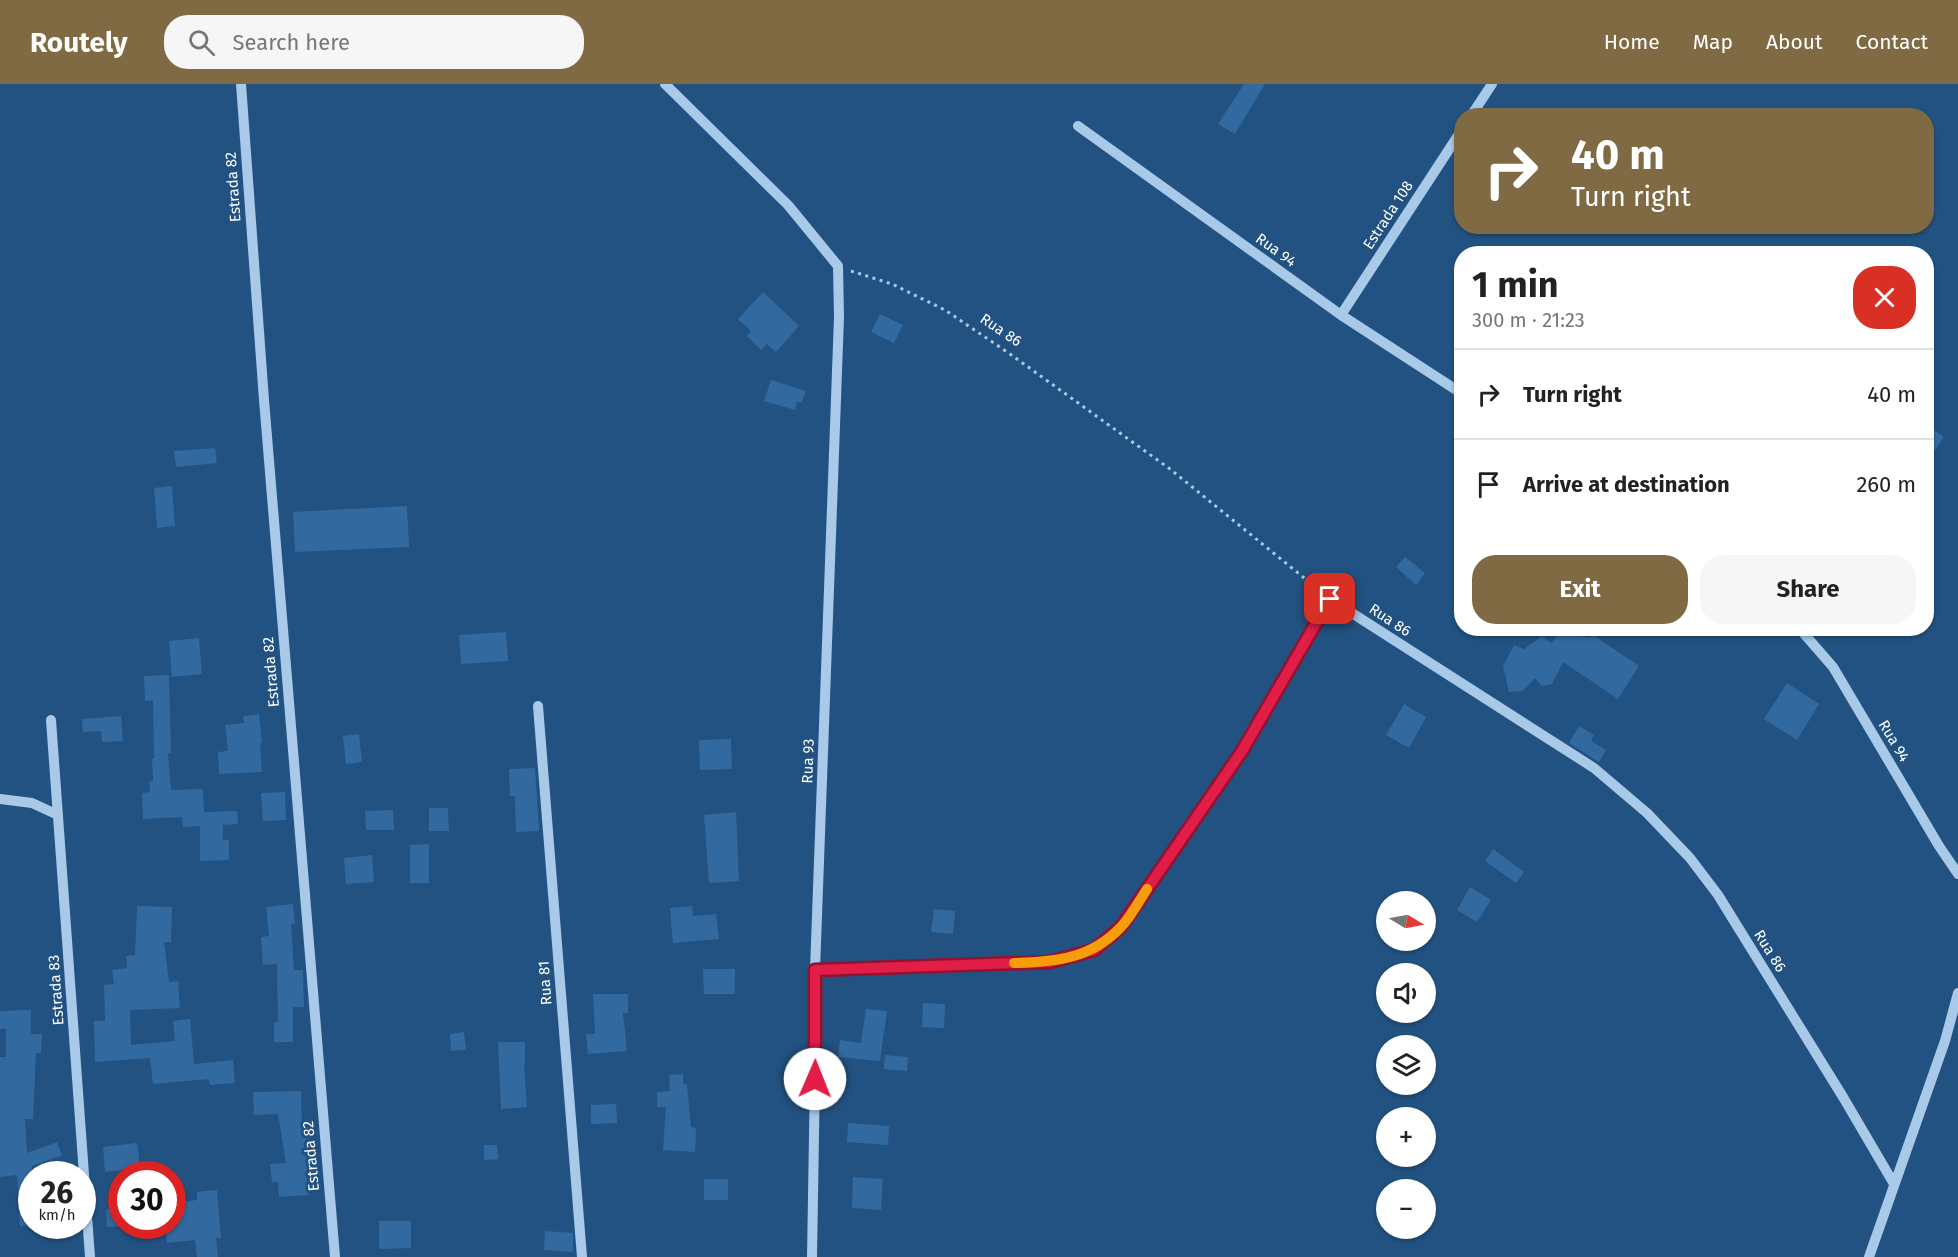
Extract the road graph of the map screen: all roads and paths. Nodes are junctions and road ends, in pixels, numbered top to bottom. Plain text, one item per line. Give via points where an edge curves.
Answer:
1 (241, 84) edge
2 (665, 84) edge
3 (1492, 84) edge
4 (1476, 108) edge
5 (1078, 126) dead end
6 (1454, 142) edge
7 (838, 266) junction
8 (1341, 315) junction
9 (1454, 388) edge
10 (1330, 599) junction
11 (1806, 636) edge
12 (538, 706) dead end
13 (51, 720) dead end
14 (0, 799) edge
15 (58, 815) junction
16 (1958, 874) edge
17 (815, 970) junction
18 (1958, 993) edge
19 (1894, 1184) junction
20 (90, 1257) edge
21 (335, 1257) edge
22 (582, 1257) edge
23 (812, 1257) edge
24 (1869, 1257) edge

1 - 21 street, Estrada 82
2 - 7 street via 788,205
3 - 4 street
5 - 8 street, Rua 94
6 - 8 street, Estrada 108
7 - 10 path, Rua 86 via 892,284 945,310 1170,469
7 - 17 street, Rua 93
8 - 9 street, Rua 94
10 - 17 street via 1242,751 1121,927 1094,950 1050,962
10 - 19 street, Rua 86 via 1594,768 1647,813 1690,858 1718,895
11 - 16 street, Rua 94 via 1833,667
12 - 22 street, Rua 81
13 - 15 street, Estrada 83
14 - 15 street via 32,803
15 - 20 street, Estrada 83
17 - 23 street, Rua 93
18 - 19 street
19 - 24 street

